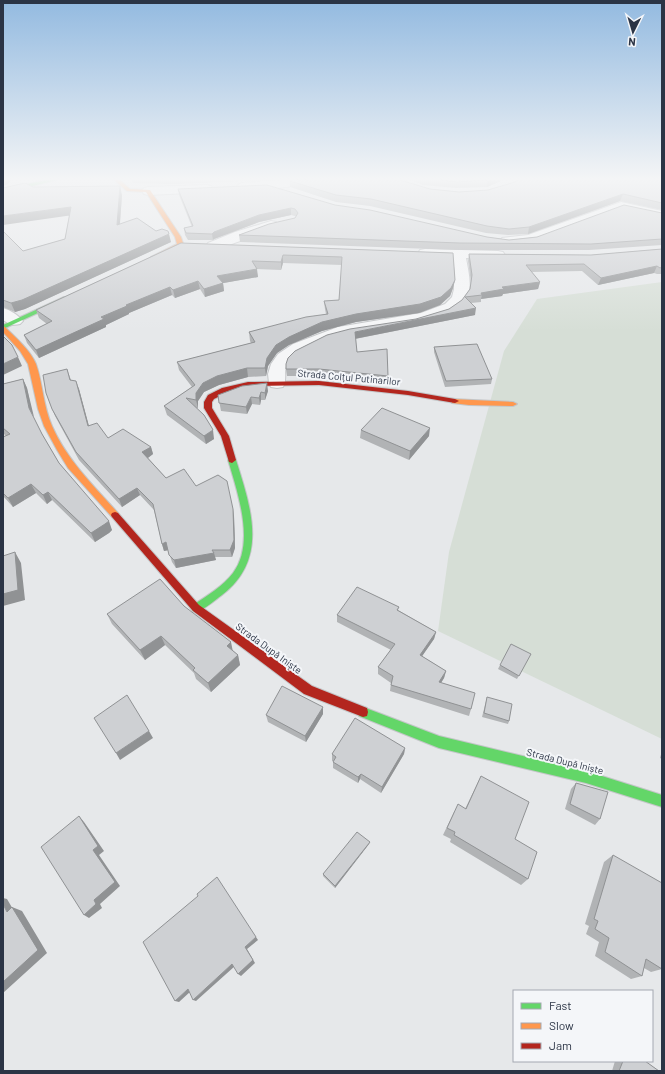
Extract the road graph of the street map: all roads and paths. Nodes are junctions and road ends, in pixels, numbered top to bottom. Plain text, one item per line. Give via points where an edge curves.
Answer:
1 (174, 230) edge
2 (256, 230) edge
3 (554, 230) edge
4 (497, 240) edge
5 (179, 245) junction
6 (203, 246) junction
7 (244, 247) edge
8 (411, 253) edge
9 (459, 254) junction
10 (508, 255) edge
11 (148, 260) edge
12 (70, 296) edge
13 (6, 322) edge
14 (277, 383) junction
15 (513, 404) dead end
16 (196, 608) junction
17 (662, 801) edge

1 - 5 street
2 - 6 street
3 - 4 street via 530,239
5 - 6 street
5 - 11 street
6 - 7 street
8 - 9 street
9 - 10 street
9 - 14 street via 462,290 459,299 451,307 438,314 421,318 348,329 309,343 281,359 276,370
12 - 13 street
13 - 16 street, Strada După Iniște via 31,362 44,414 57,444 71,466
14 - 15 street, Strada Colțul Putinarilor via 327,384 469,403
14 - 16 street, Strada Colțul Putinarilor via 248,384 225,390 211,397 208,402 208,408 225,436 233,458 247,516 248,548 240,571 220,591
16 - 17 street, Strada După Iniște via 308,690 440,742 586,777

